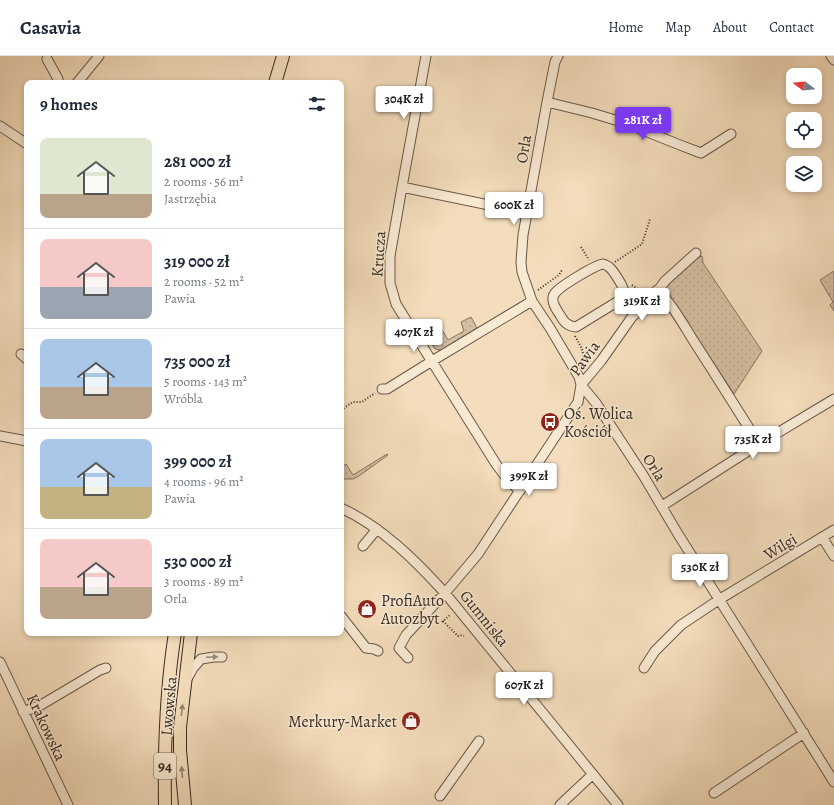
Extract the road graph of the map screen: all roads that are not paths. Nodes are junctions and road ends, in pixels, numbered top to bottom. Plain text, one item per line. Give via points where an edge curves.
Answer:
1 (99, 56) edge
2 (426, 56) edge
3 (558, 56) edge
4 (830, 56) edge
5 (282, 57) edge
6 (47, 59) dead end
7 (834, 60) edge
8 (58, 80) edge
9 (79, 80) edge
10 (276, 80) edge
11 (280, 80) edge
12 (546, 102) junction
13 (0, 126) edge
14 (731, 134) dead end
15 (24, 139) edge
16 (402, 187) junction
17 (527, 213) junction
18 (696, 253) dead end
19 (619, 281) joint
20 (657, 290) junction
21 (532, 301) junction
22 (432, 361) junction
23 (581, 385) junction
24 (382, 389) dead end
25 (834, 400) edge
26 (0, 436) edge
27 (24, 440) edge
28 (759, 444) junction
29 (520, 491) junction
30 (662, 506) junction
31 (344, 510) edge
32 (377, 528) junction
33 (834, 530) edge
34 (822, 537) junction
35 (363, 546) dead end
36 (834, 556) edge
37 (446, 593) junction
38 (720, 599) junction
39 (344, 620) edge
40 (175, 636) edge
41 (191, 636) edge
42 (378, 651) dead end
43 (222, 658) dead end
44 (408, 658) dead end
45 (0, 662) edge
46 (106, 668) dead end
47 (644, 668) dead end
48 (185, 681) junction
49 (24, 712) junction
50 (804, 733) junction
51 (479, 741) dead end
52 (592, 774) junction
53 (834, 782) edge
54 (714, 793) dead end
55 (440, 796) dead end
56 (68, 805) edge
57 (165, 805) edge
58 (185, 805) edge
59 (560, 805) edge
60 (618, 805) edge

1 - 9 street
2 - 16 street, Krucza
3 - 12 street, Orla
4 - 7 street
5 - 10 main road
5 - 11 main road
6 - 8 street
12 - 14 street via 625,123 701,153
12 - 17 street, Orla
13 - 15 street
16 - 17 street
16 - 22 street, Krucza via 390,256 390,282 396,304
17 - 21 street, Orla via 521,262
18 - 20 street, Pawia
19 - 19 street via 610,268 603,264 599,265 557,291 553,303 564,322 576,327 620,300 624,289
20 - 23 street, Pawia via 632,317
20 - 28 street via 664,296 688,332
21 - 22 street
21 - 23 street, Orla via 568,356
22 - 24 street
22 - 29 street, Krucza via 496,464
23 - 29 street, Pawia via 578,402
23 - 30 street, Orla via 596,403
25 - 28 street
26 - 27 street
28 - 30 street
29 - 37 street, Pawia via 478,554
30 - 38 street, Orla
31 - 32 street, Gumniska
32 - 35 street
32 - 37 street, Gumniska via 424,569
33 - 34 street, Wilgi
34 - 36 street
34 - 38 street, Wilgi
37 - 44 street, Pawia via 406,635 399,648
37 - 52 street, Gumniska
38 - 47 street, Wilgi via 681,625 655,651
38 - 50 street, Orla
39 - 42 street via 366,648
40 - 57 main road, Lwowska / 94 via 165,739
41 - 48 main road, Lwowska / 94
48 -> 43 street via 201,659
45 - 49 street, Krakowska
46 - 49 street
58 -> 48 main road, Lwowska / 94 via 180,738
49 - 56 street, Krakowska
50 - 53 street, Orla
50 - 54 street
51 - 55 street
52 - 59 street
52 - 60 street, Gumniska

